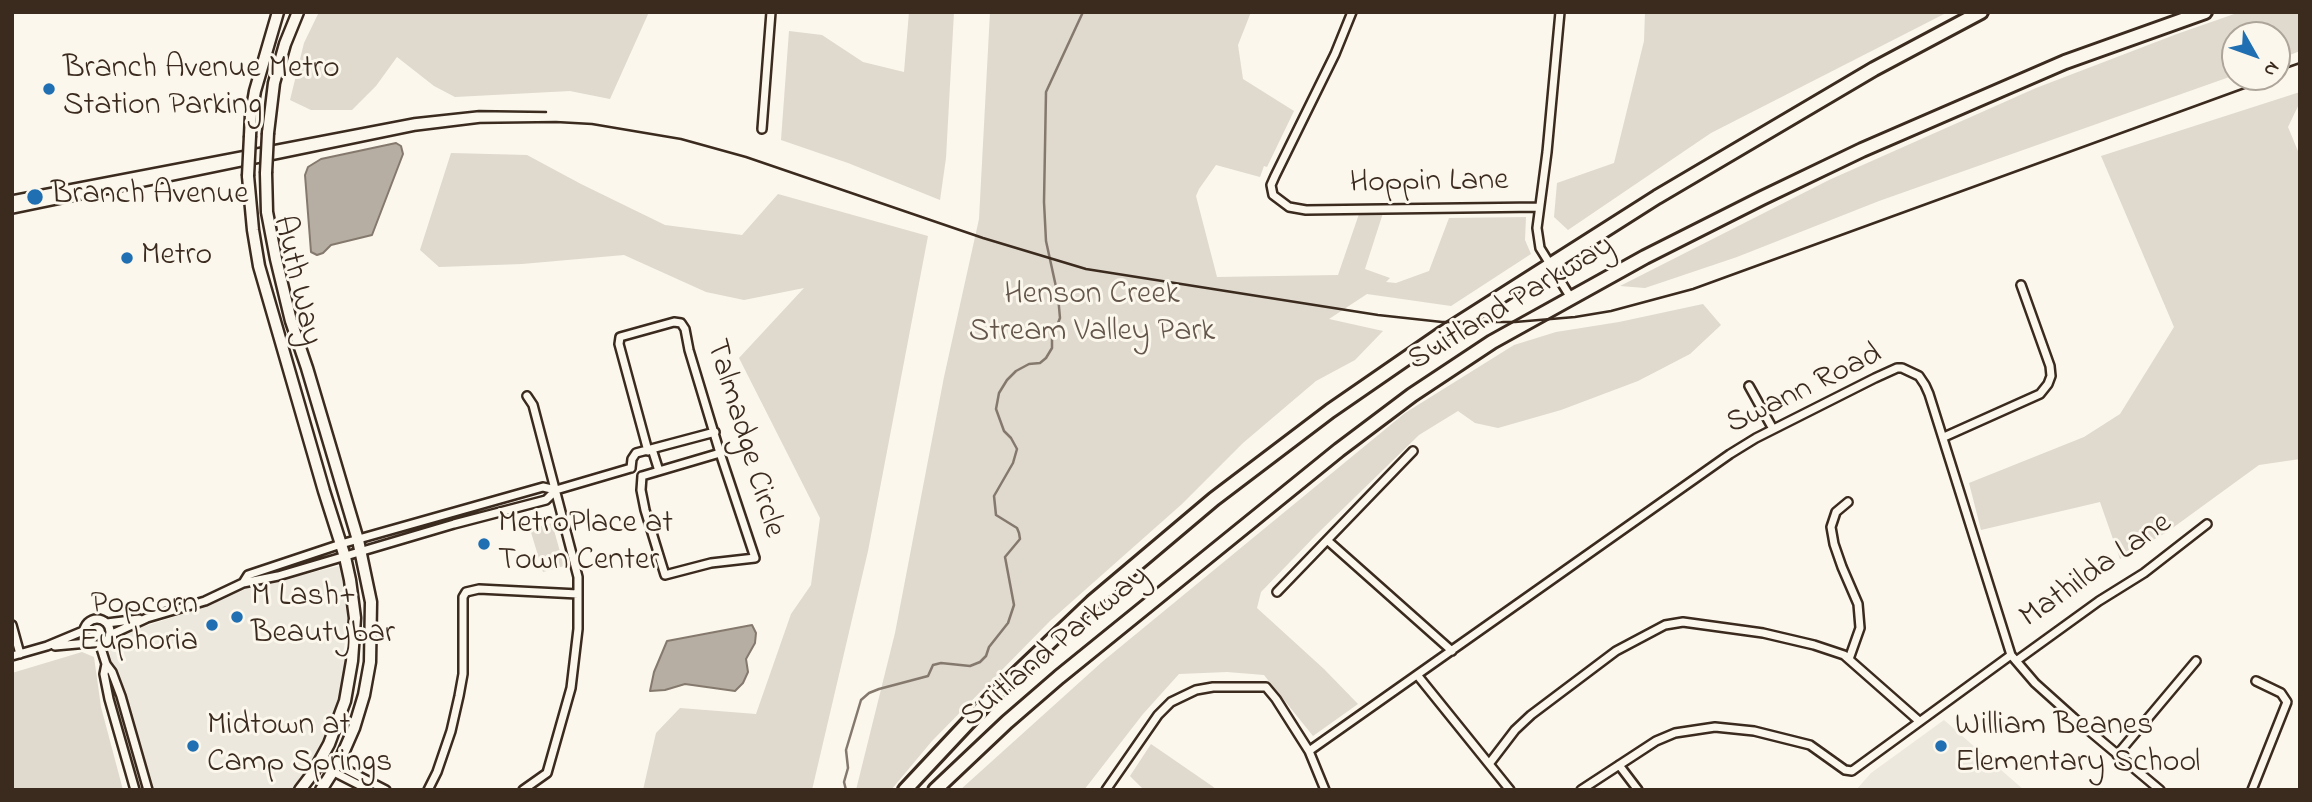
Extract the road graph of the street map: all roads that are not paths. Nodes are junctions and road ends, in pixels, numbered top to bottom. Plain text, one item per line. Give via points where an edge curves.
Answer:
1 (278, 12) edge
2 (298, 12) edge
3 (771, 12) edge
4 (1352, 12) edge
5 (1560, 12) edge
6 (1981, 12) edge
7 (2205, 12) edge
8 (762, 129) dead end
9 (1539, 207) junction
10 (1550, 264) junction
11 (2021, 285) dead end
12 (1571, 298) junction
13 (1749, 386) dead end
14 (527, 396) dead end
15 (1773, 429) junction
16 (715, 432) junction
17 (1944, 437) junction
18 (650, 450) junction
19 (1413, 451) dead end
20 (720, 453) junction
21 (631, 468) junction
22 (659, 471) junction
23 (642, 476) junction
24 (556, 490) junction
25 (1848, 502) dead end
26 (477, 506) junction
27 (482, 517) junction
28 (2207, 524) dead end
29 (358, 540) junction
30 (1327, 540) junction
31 (341, 544) junction
32 (361, 554) junction
33 (345, 557) junction
34 (243, 583) junction
35 (1277, 592) dead end
36 (578, 594) junction
37 (147, 618) junction
38 (107, 623) junction
39 (12, 625) edge
40 (83, 631) junction
41 (110, 635) junction
42 (88, 643) junction
43 (100, 645) junction
44 (47, 646) junction
45 (1452, 651) junction
46 (16, 655) edge
47 (2013, 658) junction
48 (1849, 659) junction
49 (2196, 661) dead end
50 (106, 664) junction
51 (1418, 676) junction
52 (2256, 681) dead end
53 (1919, 722) junction
54 (1309, 751) junction
55 (2117, 755) junction
56 (320, 761) junction
57 (1489, 764) junction
58 (1619, 765) junction
59 (334, 768) junction
60 (135, 790) edge
61 (148, 790) edge
62 (300, 790) edge
63 (321, 790) edge
64 (369, 790) edge
65 (386, 790) edge
66 (428, 790) edge
67 (523, 790) edge
68 (905, 790) edge
69 (935, 790) edge
70 (1106, 790) edge
71 (1325, 790) edge
72 (1510, 790) edge
73 (1581, 790) edge
74 (1638, 790) edge
75 (2160, 790) edge
76 (2252, 790) edge

1 - 31 street, Auth Way, bridge via 255,90 248,176 259,266
2 - 29 street, Auth Way, bridge via 274,83 267,212 291,321
3 - 8 street
4 - 9 street, Hoppin Lane via 1271,185 1273,195 1289,207 1320,210
5 - 9 street
6 - 10 highway, Suitland Parkway via 1853,81
7 - 12 highway, Suitland Parkway via 2065,62 1880,141
9 - 10 street via 1539,242
10 - 12 street
10 - 68 highway, Suitland Parkway via 1368,384 1196,513 1041,648
11 - 17 street via 2050,366 2048,384 2040,394
12 - 69 highway, Suitland Parkway via 1471,355 1361,432 1059,677
13 - 15 street
14 - 24 street
15 - 17 street, Swann Road via 1902,368 1926,384
15 - 45 street, Swann Road via 1675,492
16 - 18 street
16 - 18 street, Talmadge Circle via 685,329 674,322 620,337 618,344
16 - 20 street, Talmadge Circle
17 - 47 street, Swann Road
18 - 21 street via 636,453
18 - 22 street
19 - 30 street
20 - 22 street
20 - 23 street, Talmadge Circle via 755,558 665,575 645,510
21 - 23 street
21 - 24 street
22 - 23 street
24 - 26 street via 542,487
24 - 27 street via 546,500
24 - 36 street via 578,577
25 - 48 street via 1836,512 1831,527 1858,604 1860,628
26 - 27 street
26 - 29 street
27 - 32 street
28 - 47 street, Mathilda Lane via 2144,573
29 - 31 street
29 - 32 street, Auth Way
30 - 35 street
30 - 45 street
31 - 33 street, Auth Way
31 - 34 street via 248,575
32 - 33 street
32 - 59 street, Auth Way via 371,602 370,662 354,728
33 - 34 street
33 - 56 street, Auth Way via 355,618 352,661 345,701
34 - 37 street via 205,601
36 - 66 street via 466,592 459,696
36 - 67 street via 571,688 556,747 547,773
37 - 38 street
37 - 41 street
38 - 40 street via 94,619
38 - 41 street
39 - 46 street
40 - 42 street
40 - 44 street
41 - 43 street
42 - 43 street
42 - 44 street
43 - 50 street
44 - 46 street
45 - 51 street, Swann Road
47 - 53 street, Mathilda Lane
47 - 55 street, Swann Road via 2044,692
48 - 53 street
48 - 57 street via 1763,633 1683,622 1665,625 1616,651 1531,715
49 - 55 street
50 - 60 street via 109,699
50 - 61 street via 121,696
51 - 54 street, Swann Road
51 - 57 street
52 - 76 street via 2281,693 2287,702
53 - 58 street, Mathilda Lane via 1850,771 1810,746 1715,727 1665,737
54 - 70 street via 1266,687 1196,690 1171,702 1158,715
54 - 71 street
55 - 75 street, Swann Road
56 - 59 street
56 - 62 street, Auth Way
57 - 72 street
58 - 73 street
58 - 74 street
59 - 63 street, Auth Way
59 - 64 street
59 - 65 street

